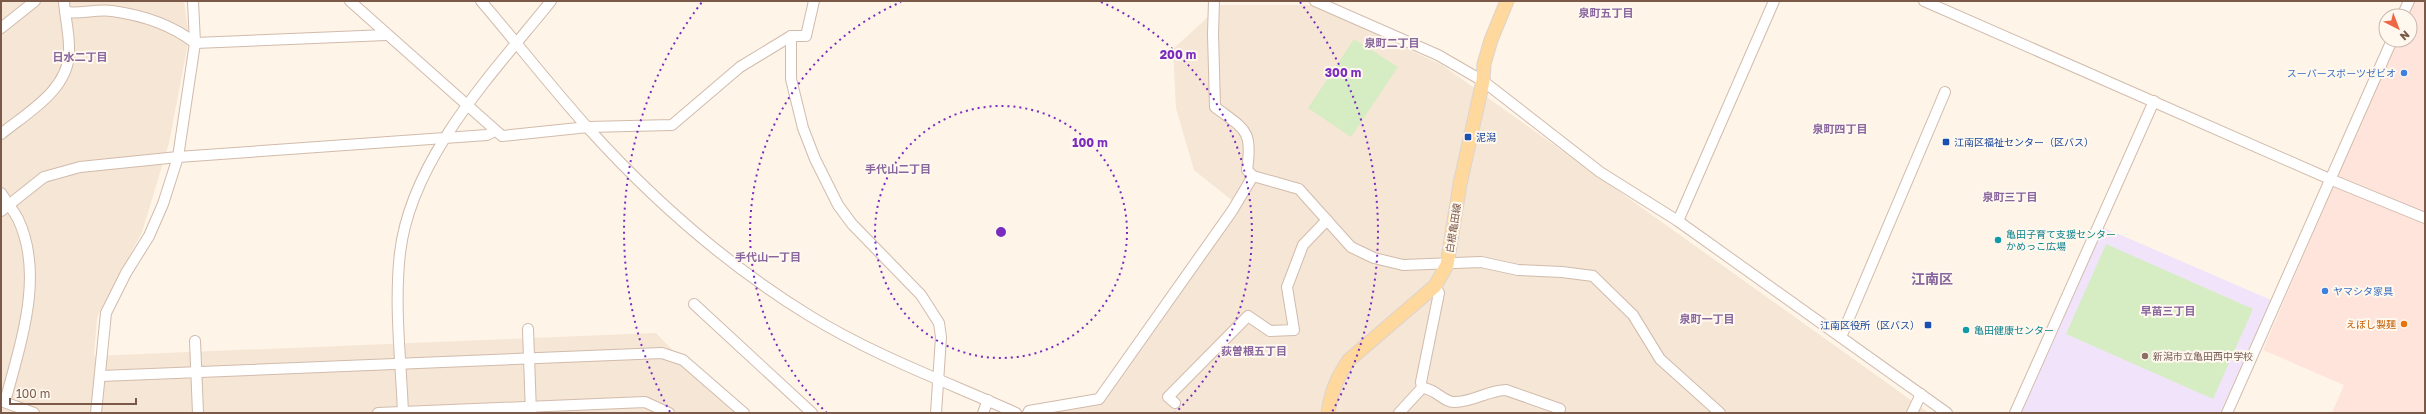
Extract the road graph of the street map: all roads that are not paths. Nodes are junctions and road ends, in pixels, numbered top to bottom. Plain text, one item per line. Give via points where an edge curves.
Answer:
1 (35, 1) edge
2 (193, 1) edge
3 (350, 1) edge
4 (481, 1) edge
5 (551, 1) edge
6 (814, 1) edge
7 (1214, 1) edge
8 (1315, 1) edge
9 (1507, 1) edge
10 (1774, 1) edge
11 (1924, 1) edge
12 (62, 5) edge
13 (1, 28) edge
14 (386, 35) junction
15 (791, 36) junction
16 (195, 43) junction
17 (517, 43) junction
18 (2389, 48) edge
19 (1483, 81) junction
20 (1945, 92) dead end
21 (2154, 101) junction
22 (468, 106) junction
23 (588, 127) junction
24 (495, 131) junction
25 (1, 134) edge
26 (445, 138) junction
27 (178, 157) junction
28 (1253, 176) junction
29 (2332, 180) junction
30 (1, 193) edge
31 (5, 208) edge
32 (2425, 218) edge
33 (1327, 220) junction
34 (1678, 221) junction
35 (1447, 265) junction
36 (1435, 286) junction
37 (694, 304) dead end
38 (528, 329) dead end
39 (1841, 337) junction
40 (195, 342) dead end
41 (530, 358) junction
42 (401, 365) junction
43 (197, 372) junction
44 (100, 376) junction
45 (938, 378) junction
46 (1422, 388) junction
47 (1921, 394) junction
48 (988, 400) junction
49 (3, 401) edge
50 (1175, 403) dead end
51 (1560, 409) dead end
52 (531, 410) edge
53 (403, 412) edge
54 (34, 413) edge
55 (96, 413) edge
56 (198, 413) edge
57 (378, 413) edge
58 (669, 413) edge
59 (744, 413) edge
60 (812, 413) edge
61 (936, 413) edge
62 (983, 413) edge
63 (1016, 413) edge
64 (1028, 413) edge
65 (1328, 413) edge
66 (1399, 413) edge
67 (1720, 413) edge
68 (1912, 413) edge
69 (1947, 413) edge
70 (2015, 413) edge
71 (2227, 413) edge

1 - 13 street
2 - 16 street
3 - 14 street
4 - 17 street
5 - 17 street
6 - 15 street via 806,36
7 - 28 street via 1212,34 1215,107 1244,129 1251,146 1247,170
8 - 19 street via 1438,55
9 - 19 main road, 白根亀田線 via 1491,40 1484,64
10 - 34 street
11 - 21 street
12 - 16 street via 78,14 111,11 139,17 167,26
12 - 25 street via 69,53 66,71 46,97
14 - 16 street
14 - 22 street
15 - 23 street via 740,67 672,126
15 - 45 street via 790,79 803,128 815,159 838,205 851,223 910,282 933,311 939,323 941,337
16 - 27 street
17 - 22 street
17 - 23 street
18 - 29 street
19 - 34 street via 1600,172
19 - 35 main road, 白根亀田線 via 1460,184
20 - 39 street
21 - 29 street
21 - 70 street
22 - 24 street
22 - 26 street
23 - 24 street via 502,136
23 - 45 street via 670,210 750,276 811,317 850,339 891,360
24 - 26 street via 487,135
26 - 27 street
26 - 42 street via 423,177 408,212 400,259
27 - 31 street via 134,163 106,163 44,177
27 - 44 street via 163,204 149,236 126,273 106,313
28 - 33 street via 1299,189
28 - 64 street via 1232,211 1099,400
29 - 32 street
29 - 71 street
30 - 31 street
31 - 49 street via 18,218 30,272 24,330
33 - 35 street via 1351,247 1374,258 1403,265
33 - 50 street via 1303,245 1287,287 1294,330 1270,331 1248,316 1168,397
34 - 39 street
35 - 36 main road, 白根亀田線
35 - 67 street via 1481,262 1518,270 1593,276 1633,315 1660,358
36 - 46 street via 1439,293 1421,382
36 - 65 main road, 白根亀田線 via 1349,360 1338,374 1330,397
37 - 60 street
38 - 41 street
39 - 47 street
40 - 43 street
41 - 42 street
41 - 52 street
41 - 59 street via 662,353 683,360
42 - 43 street
42 - 53 street
43 - 44 street
43 - 56 street
44 - 55 street
45 - 48 street
45 - 61 street
46 - 51 street via 1430,388 1453,403 1471,401 1499,390 1506,390
46 - 66 street
47 - 68 street
47 - 69 street
48 - 62 street
48 - 63 street
49 - 54 street
52 - 53 street
52 - 58 street via 645,402
53 - 57 street

